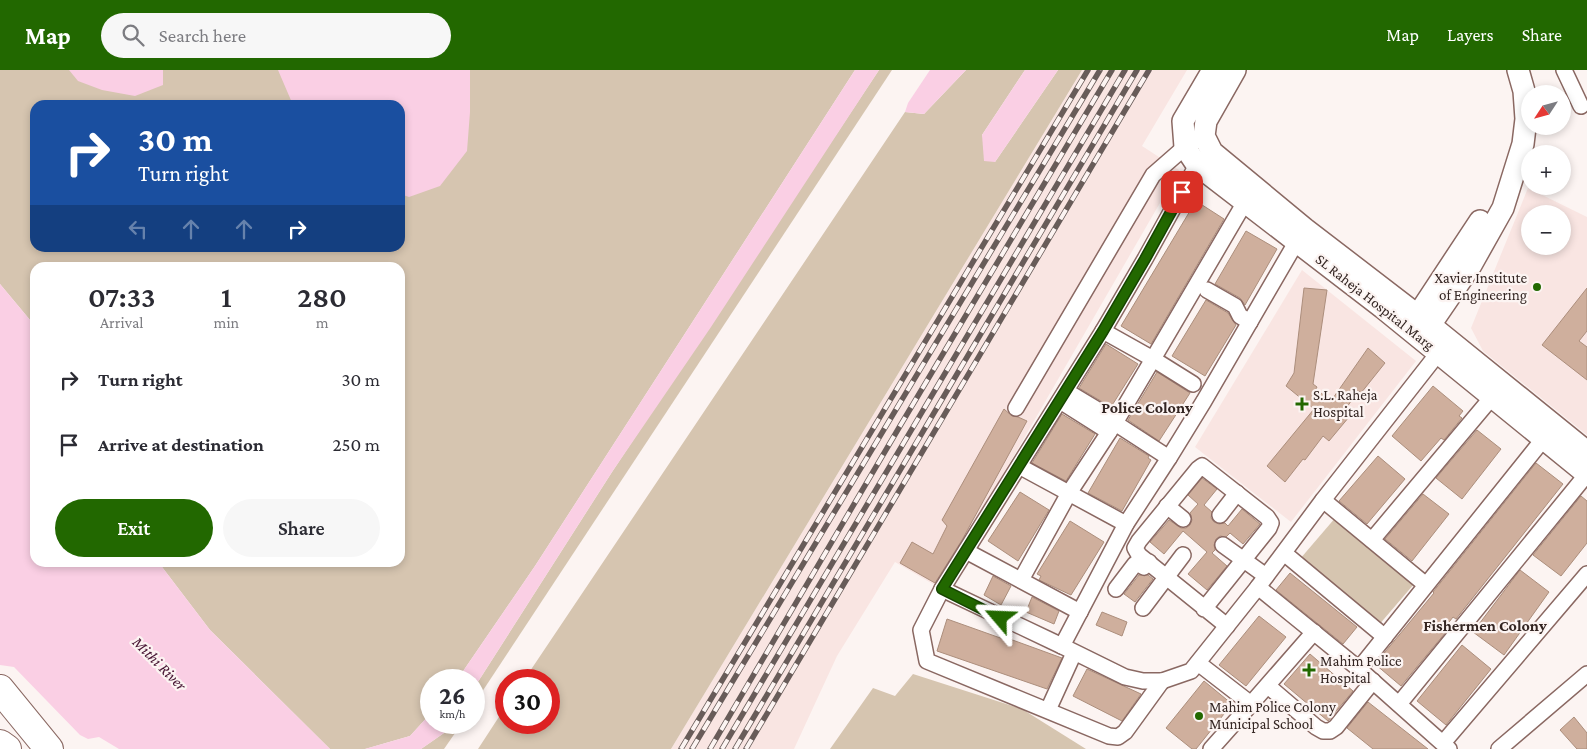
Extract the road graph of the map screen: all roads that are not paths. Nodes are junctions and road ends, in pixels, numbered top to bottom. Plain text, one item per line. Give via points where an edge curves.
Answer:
1 (1212, 70) edge
2 (1235, 70) edge
3 (1507, 70) edge
4 (1518, 70) edge
5 (1564, 70) edge
6 (1582, 106) dead end
7 (1204, 136) junction
8 (1185, 148) junction
9 (1197, 165) junction
10 (1245, 202) junction
11 (1300, 235) junction
12 (1207, 290) dead end
13 (1250, 322) junction
14 (1420, 324) junction
15 (1103, 331) junction
16 (1444, 346) junction
17 (1153, 360) junction
18 (1193, 384) dead end
19 (1498, 390) junction
20 (1063, 396) junction
21 (1016, 408) dead end
22 (1113, 425) junction
23 (1549, 432) junction
24 (1587, 452) edge
25 (1169, 458) junction
26 (1019, 466) junction
27 (1587, 474) edge
28 (1069, 493) junction
29 (1237, 493) junction
30 (1323, 500) junction
31 (1167, 506) junction
32 (1220, 515) dead end
33 (1182, 519) dead end
34 (1126, 524) junction
35 (1372, 540) junction
36 (1223, 545) dead end
37 (966, 551) junction
38 (1112, 551) junction
39 (1284, 553) junction
40 (1183, 554) dead end
41 (1244, 560) junction
42 (1149, 562) junction
43 (1133, 566) junction
44 (1587, 574) edge
45 (1166, 576) junction
46 (1021, 580) junction
47 (1262, 582) junction
48 (1426, 585) junction
49 (942, 589) junction
50 (1116, 589) dead end
51 (1143, 608) dead end
52 (1204, 609) junction
53 (1080, 612) junction
54 (1227, 626) junction
55 (1314, 632) junction
56 (1385, 636) junction
57 (1068, 650) junction
58 (1198, 662) junction
59 (1359, 669) junction
60 (1162, 681) junction
61 (1373, 681) junction
62 (1584, 682) edge
63 (1268, 686) junction
64 (0, 689) edge
65 (1251, 704) junction
66 (1399, 704) junction
67 (0, 708) edge
68 (1048, 710) junction
69 (0, 744) edge
70 (1446, 746) edge
71 (7, 749) edge
72 (48, 749) edge
73 (1211, 749) edge
74 (1499, 749) edge

1 - 8 main road via 1183,121
2 - 7 main road via 1206,120
3 - 14 main road via 1511,141 1499,188
4 - 14 main road via 1524,91 1526,119 1523,144 1503,208 1470,265
5 - 6 street
7 - 8 street
7 - 11 main road, SL Raheja Hospital Marg via 1212,152
8 - 9 main road, SL Raheja Hospital Marg
8 - 21 street via 1153,175
9 - 10 main road, SL Raheja Hospital Marg
9 - 15 street
10 - 11 main road, SL Raheja Hospital Marg
10 - 17 street
11 - 13 street
11 - 14 main road, SL Raheja Hospital Marg
12 - 13 street via 1235,306 1240,316
13 - 25 street
14 - 16 main road, SL Raheja Hospital Marg
15 - 17 street
15 - 20 street
16 - 19 main road, SL Raheja Hospital Marg
16 - 30 street
17 - 18 street
17 - 22 street
19 - 23 main road, SL Raheja Hospital Marg
19 - 35 street
20 - 22 street
20 - 26 street
22 - 25 street
22 - 28 street
23 - 24 main road, SL Raheja Hospital Marg
23 - 27 main road, SL Raheja Hospital Marg
23 - 48 street
25 - 34 street
26 - 28 street
26 - 37 street
27 - 66 street
28 - 34 street
28 - 46 street
29 - 31 street via 1202,466
29 - 32 street
29 - 41 street via 1271,523
30 - 35 street
30 - 39 street
31 - 33 street
31 - 42 street via 1136,545 1136,552
34 - 38 street
35 - 48 street
36 - 41 street
37 - 46 street
37 - 49 street
38 - 43 street
38 - 53 street
39 - 47 street
39 - 56 street
40 - 45 street
41 - 47 street
41 - 52 street
42 - 43 street via 1145,567 1137,563
42 - 45 street
43 - 50 street
44 - 70 street
45 - 51 street
45 - 52 street
46 - 53 street
47 - 54 street
47 - 55 street
48 - 56 street
49 - 57 street
49 - 68 street via 921,630 927,662
52 - 54 street
53 - 57 street
54 - 58 street
55 - 59 street
55 - 63 street
56 - 59 street
57 - 60 street via 1125,676 1143,681
57 - 68 street
58 - 60 street via 1191,671
58 - 65 street
59 - 61 street
60 - 68 street via 1118,737
61 - 63 street via 1330,731 1316,727
61 - 66 street
62 - 74 street
63 - 65 street
64 - 72 highway
65 - 73 street
66 - 70 street
67 - 72 highway
69 - 71 highway

